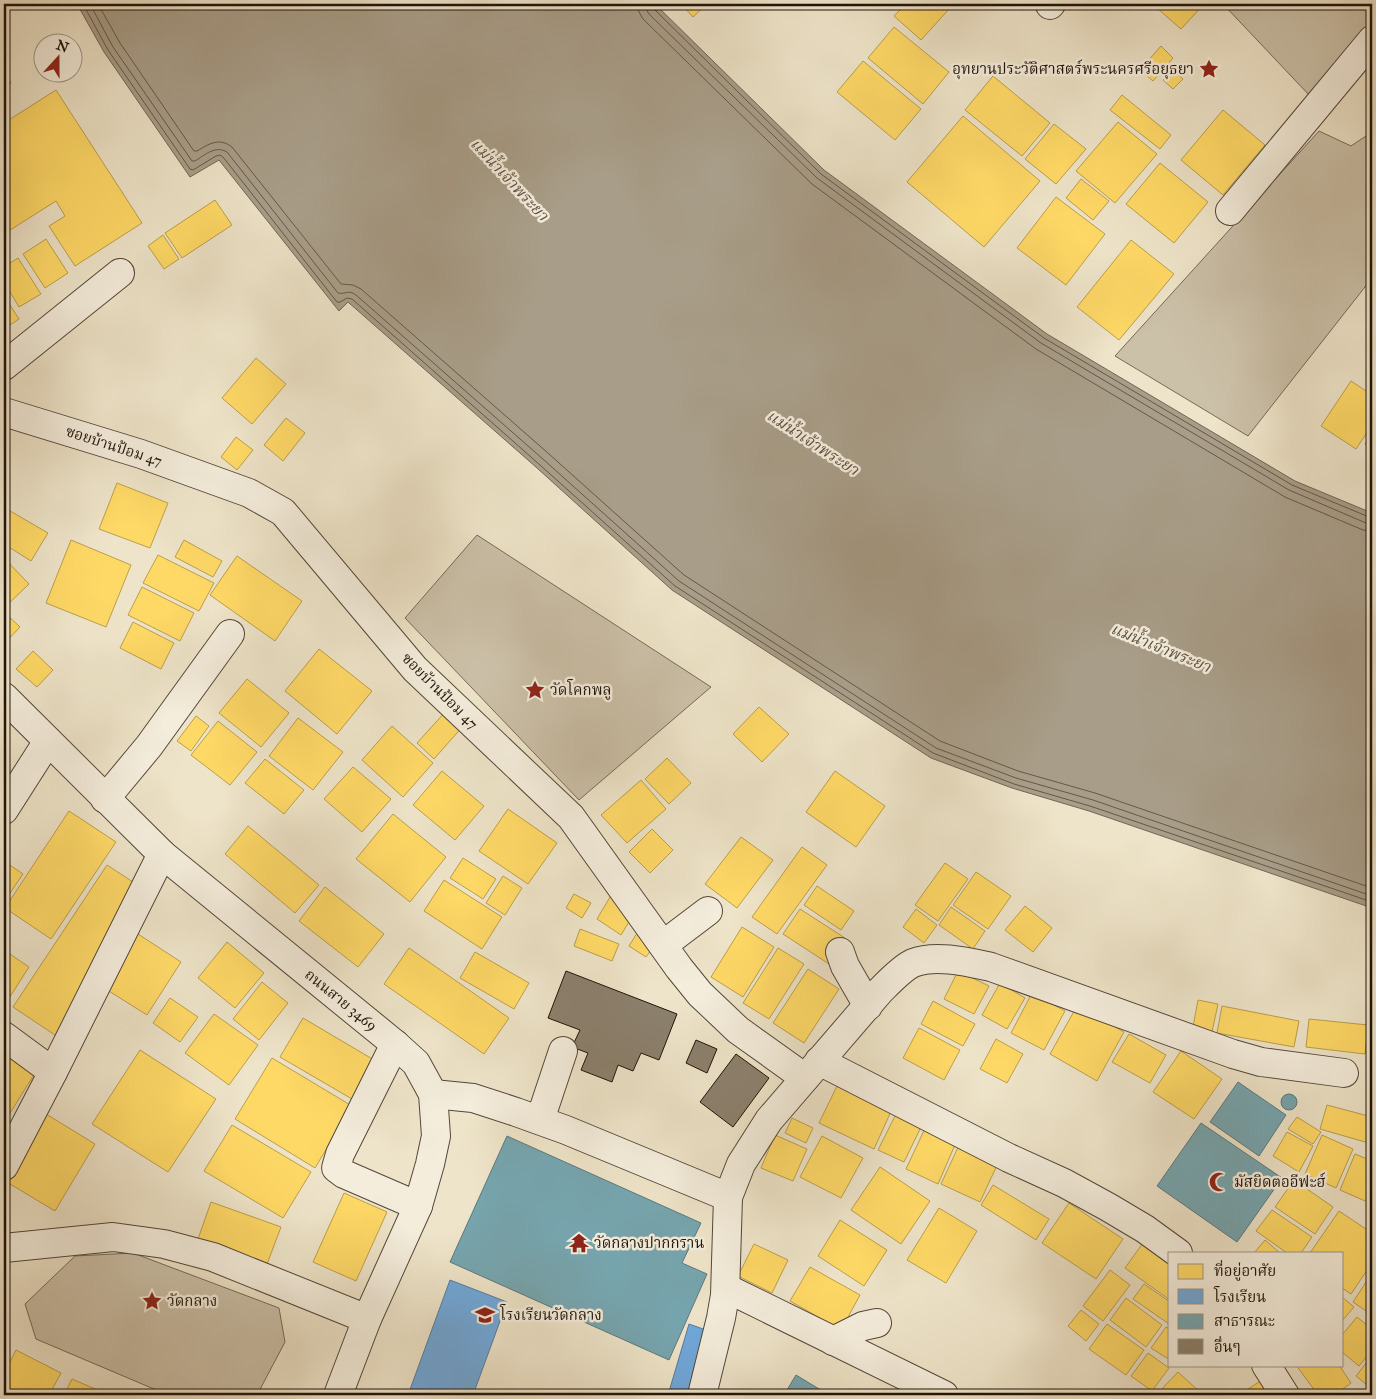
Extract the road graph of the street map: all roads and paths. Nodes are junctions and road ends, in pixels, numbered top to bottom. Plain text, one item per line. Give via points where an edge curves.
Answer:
1 (1372, 40) edge
2 (1230, 211) dead end
3 (120, 274) dead end
4 (4, 366) edge
5 (4, 412) edge
6 (230, 634) dead end
7 (4, 697) edge
8 (48, 741) junction
9 (105, 799) junction
10 (4, 810) edge
11 (162, 854) junction
12 (708, 912) dead end
13 (663, 945) junction
14 (840, 952) dead end
15 (868, 1006) junction
16 (4, 1036) edge
17 (395, 1044) junction
18 (563, 1051) dead end
19 (812, 1069) junction
20 (53, 1072) junction
21 (1344, 1073) dead end
22 (433, 1094) junction
23 (540, 1120) junction
24 (4, 1166) edge
25 (728, 1197) junction
26 (418, 1206) junction
27 (4, 1248) edge
28 (1177, 1252) edge
29 (725, 1292) junction
30 (367, 1319) junction
31 (877, 1323) dead end
32 (833, 1341) junction
33 (1267, 1366) edge
34 (338, 1395) edge
35 (702, 1395) edge
36 (944, 1395) edge
37 (1285, 1395) edge

1 - 2 street
3 - 4 street
5 - 13 street, ซอยบ้านป้อม 47 via 141,454 249,493 283,512 415,669 571,817
6 - 9 street via 149,746
7 - 8 street, ถนนสาย 3469
8 - 9 street, ถนนสาย 3469
8 - 10 street
9 - 11 street, ถนนสาย 3469
11 - 17 street, ถนนสาย 3469
11 - 20 street
12 - 13 street
13 - 19 street, ซอยบ้านป้อม 47 via 700,994 738,1030
14 - 15 street
15 - 19 street
15 - 21 street via 913,963 961,961 991,967 1242,1057
16 - 20 street
17 - 22 street, ถนนสาย 3469 via 416,1064
17 - 26 street via 336,1168
18 - 23 street
19 - 25 street via 769,1120 741,1164
19 - 28 street, ซอยบ้านป้อม 47 via 1064,1183 1108,1206
20 - 24 street
22 - 23 street via 473,1098
22 - 26 street, ถนนสาย 3469 via 436,1136
23 - 25 street
25 - 29 street
26 - 30 street, ถนนสาย 3469
27 - 30 street via 114,1237 164,1244 213,1257
29 - 32 street
29 - 35 street
30 - 34 street, ถนนสาย 3469
31 - 32 street via 863,1326
32 - 36 street
33 - 37 street

